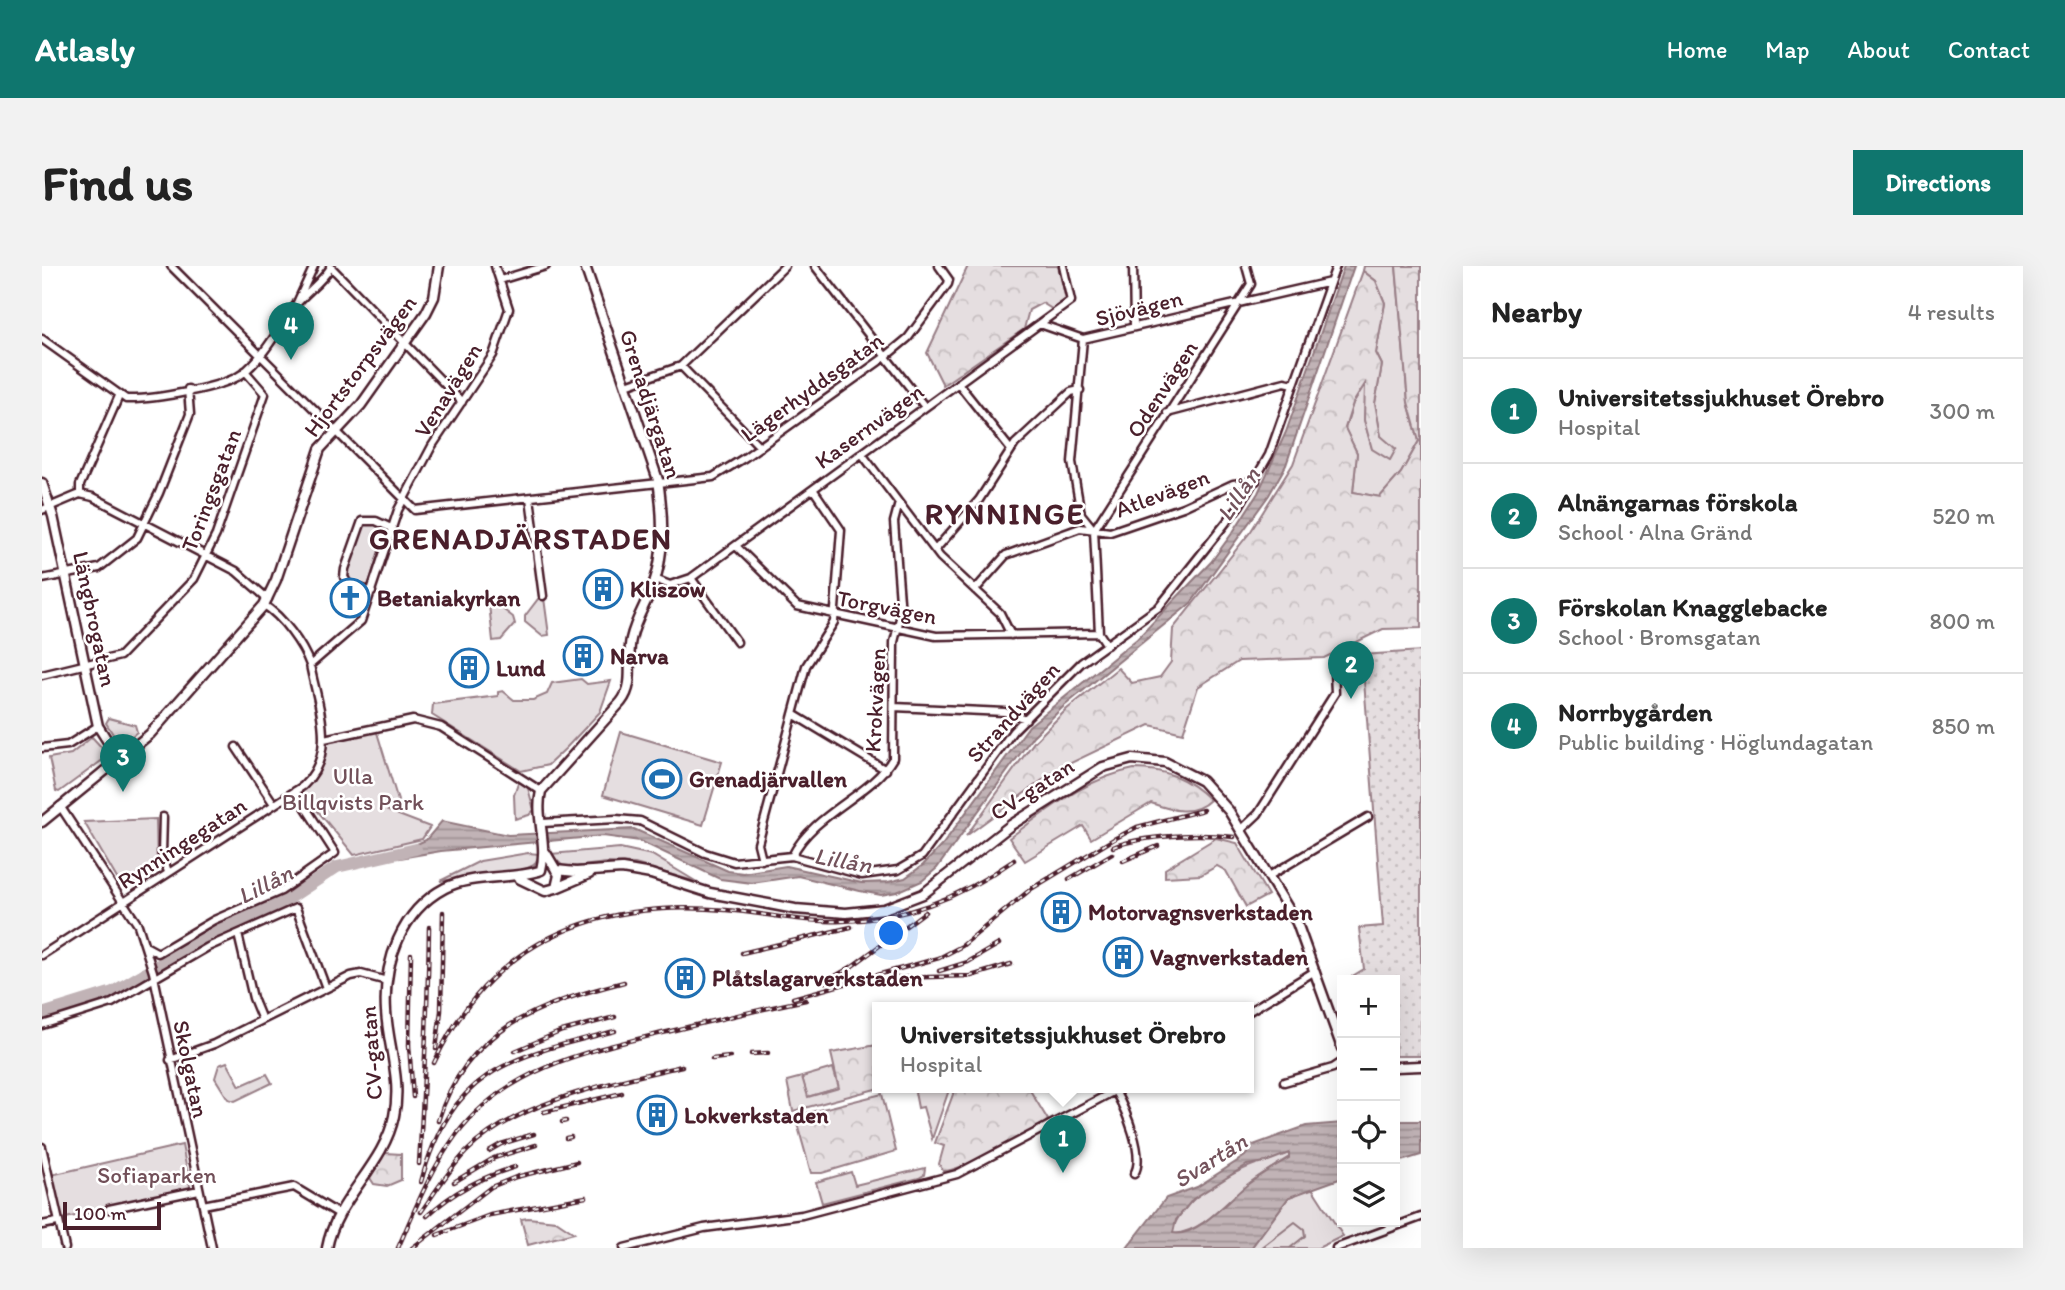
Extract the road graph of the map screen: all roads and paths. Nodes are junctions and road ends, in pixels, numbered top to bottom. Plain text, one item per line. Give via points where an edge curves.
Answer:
1 (171, 266) edge
2 (314, 266) edge
3 (439, 266) edge
4 (495, 266) edge
5 (546, 266) edge
6 (585, 266) edge
7 (785, 266) edge
8 (815, 266) edge
9 (1063, 266) edge
10 (1133, 266) edge
11 (1246, 266) edge
12 (1336, 266) edge
13 (331, 267) edge
14 (941, 269) edge
15 (500, 280) junction
16 (1330, 282) junction
17 (1239, 302) junction
18 (296, 304) junction
19 (1040, 324) junction
20 (1134, 327) junction
21 (42, 338) edge
22 (1083, 339) junction
23 (405, 343) junction
24 (258, 356) junction
25 (886, 357) junction
26 (681, 366) junction
27 (245, 371) junction
28 (958, 383) junction
29 (1294, 384) junction
30 (626, 385) junction
31 (188, 390) junction
32 (1080, 390) junction
33 (119, 396) junction
34 (462, 402) junction
35 (925, 408) junction
36 (1167, 414) junction
37 (336, 432) junction
38 (760, 447) junction
39 (1011, 450) junction
40 (862, 454) junction
41 (1256, 481) junction
42 (42, 483) edge
43 (658, 483) junction
44 (813, 489) junction
45 (80, 494) junction
46 (530, 498) junction
47 (403, 500) junction
48 (899, 503) junction
49 (46, 509) edge
50 (145, 523) junction
51 (391, 528) junction
52 (1094, 530) junction
53 (736, 545) junction
54 (935, 550) junction
55 (206, 555) junction
56 (66, 574) junction
57 (691, 578) junction
58 (42, 579) edge
59 (654, 579) junction
60 (975, 590) junction
61 (372, 592) junction
62 (543, 596) dead end
63 (266, 602) junction
64 (835, 614) junction
65 (898, 628) junction
66 (1099, 633) junction
67 (1011, 635) junction
68 (737, 642) dead end
69 (1107, 645) junction
70 (310, 665) junction
71 (86, 666) junction
72 (1334, 670) dead end
73 (42, 675) edge
74 (894, 707) junction
75 (793, 715) junction
76 (1026, 719) junction
77 (98, 726) junction
78 (324, 739) junction
79 (236, 747) dead end
80 (42, 748) edge
81 (119, 759) junction
82 (886, 770) junction
83 (295, 791) junction
84 (541, 791) junction
85 (274, 804) junction
86 (60, 806) junction
87 (163, 817) dead end
88 (1368, 817) dead end
89 (42, 822) edge
90 (542, 827) junction
91 (1241, 830) junction
92 (545, 853) junction
93 (792, 856) junction
94 (762, 859) junction
95 (555, 870) junction
96 (598, 870) junction
97 (540, 871) junction
98 (168, 872) junction
99 (1269, 876) junction
100 (516, 878) junction
101 (538, 886) junction
102 (556, 888) junction
103 (123, 903) junction
104 (237, 934) junction
105 (145, 946) junction
106 (42, 955) edge
107 (1315, 971) junction
108 (154, 976) junction
109 (387, 981) junction
110 (326, 988) junction
111 (1254, 1008) edge
112 (262, 1020) junction
113 (42, 1025) edge
114 (1338, 1038) edge
115 (170, 1060) junction
116 (1337, 1065) edge
117 (1421, 1066) edge
118 (1400, 1067) edge
119 (1284, 1082) dead end
120 (1111, 1093) edge
121 (1120, 1093) edge
122 (42, 1147) edge
123 (1135, 1174) dead end
124 (44, 1175) edge
125 (200, 1190) junction
126 (203, 1205) junction
127 (109, 1209) dead end
128 (339, 1214) junction
129 (1421, 1217) edge
130 (57, 1222) junction
131 (42, 1226) edge
132 (65, 1248) edge
133 (212, 1248) edge
134 (327, 1248) edge
135 (624, 1248) edge
136 (1336, 1248) edge

1 - 24 street
2 - 18 street
3 - 23 street, Hjortstorpsvägen via 432,303
4 - 15 street, Venavägen
5 - 15 street
6 - 30 street, Grenadjärgatan
7 - 26 street
8 - 25 street
9 - 19 street, Kasernvägen via 1071,301
10 - 20 street
11 - 17 street, Odenvägen via 1251,284
12 - 16 street, Strandvägen
13 - 18 street via 318,286
13 - 23 street
14 - 25 street, Lägerhyddsgatan via 948,284 908,338
15 - 34 street, Venavägen via 509,310 485,369
16 - 17 street, Sjövägen
16 - 29 street, Strandvägen
17 - 20 street, Sjövägen
17 - 36 street, Odenvägen
18 - 24 street
19 - 22 street, Sjövägen
19 - 28 street, Kasernvägen
20 - 22 street, Sjövägen
21 - 33 street
22 - 32 street
23 - 34 street
23 - 37 street, Hjortstorpsvägen
24 - 27 street
24 - 37 street
25 - 35 street
25 - 38 street, Lägerhyddsgatan
26 - 30 street
26 - 38 street
27 - 31 street via 231,380
27 - 55 street, Toringsgatan via 265,394
28 - 35 street, Kasernvägen
28 - 39 street
29 - 36 street via 1285,382
29 - 41 street, Strandvägen
30 - 43 street, Grenadjärgatan
31 - 33 street via 133,399
31 - 50 street via 190,414
32 - 39 street via 1071,392
32 - 52 street via 1072,462 1081,514
33 - 45 street
34 - 47 street, Venavägen
35 - 40 street, Kasernvägen
36 - 52 street, Odenvägen
37 - 47 street
37 - 63 street, Hjortstorpsvägen via 320,449
38 - 43 street, Lägerhyddsgatan via 713,477
39 - 54 street via 979,500
40 - 44 street, Kasernvägen
40 - 48 street
41 - 52 street, Atlevägen via 1233,484 1110,532
41 - 69 street, Strandvägen via 1171,594
42 - 49 street, Längbrogatan
43 - 46 street, Lägerhyddsgatan
43 - 59 street, Grenadjärgatan via 661,542
44 - 53 street, Kasernvägen
44 - 64 street via 841,530
45 - 49 street
45 - 50 street
46 - 47 street, Lägerhyddsgatan via 415,510
46 - 62 street
47 - 51 street, Venavägen
48 - 54 street
48 - 65 street, Krokvägen via 894,522 901,614
49 - 56 street, Längbrogatan
50 - 55 street
50 - 56 street via 137,538 107,564
51 - 61 street, Venavägen
51 - 61 street via 362,521 345,569 348,584
52 - 60 street, Atlevägen via 1080,528 1006,555
52 - 66 street
53 - 57 street, Kasernvägen
53 - 64 street, Torgvägen via 797,606
54 - 60 street
55 - 63 street via 236,571
55 - 71 street, Toringsgatan via 194,579 120,656
56 - 58 street
56 - 71 street, Längbrogatan
57 - 59 street via 670,584
57 - 68 street
59 - 84 street, Grenadjärgatan via 631,638 630,687 625,697
60 - 67 street via 1000,613
61 - 70 street, Venavägen via 361,621
63 - 70 street via 307,654
63 - 81 street, Hjortstorpsvägen via 163,721
64 - 65 street, Torgvägen
64 - 75 street via 806,666
65 - 67 street, Torgvägen via 936,636
65 - 74 street, Krokvägen
66 - 67 street, Torgvägen
66 - 69 street
69 - 76 street, Strandvägen via 1072,672
70 - 78 street, Rynningegatan
71 - 73 street, Toringsgatan
71 - 77 street, Längbrogatan
72 - 91 street via 1335,693 1258,814
74 - 76 street via 1005,712
74 - 82 street, Krokvägen via 893,758
75 - 82 street
75 - 94 street via 758,844
76 - 93 street, Strandvägen via 962,798 936,841 906,866 880,875 862,875
77 - 80 street via 68,745
77 - 81 street, Längbrogatan
78 - 83 street, Rynningegatan via 319,766
78 - 84 street via 423,720 442,727
79 - 85 street
81 - 86 street, Hjortstorpsvägen
82 - 93 street, Krokvägen via 800,840
83 - 85 street, Rynningegatan
83 - 105 street via 335,853 281,891 214,920 158,953
84 - 90 street
85 - 98 street, Rynningegatan
86 - 89 street, Hjortstorpsvägen
86 - 103 street, Skolgatan
87 - 98 street via 162,854
88 - 99 street
90 - 92 street
90 - 94 street, Strandvägen via 640,821 722,859 743,864
91 - 96 street, CV-gatan via 1220,798 1197,777 1165,762 1132,759 1103,767 1054,796 923,894 891,908 846,912 795,909 710,893 651,874
91 - 99 street, CV-gatan
92 - 95 street
92 - 97 street
93 - 94 street, Strandvägen
95 - 96 street, CV-gatan
95 - 97 street
95 - 102 street via 560,878
96 - 102 street, CV-gatan
97 - 100 street, CV-gatan
97 - 101 street
98 - 103 street, Rynningegatan
99 - 107 street, CV-gatan via 1297,923
100 - 101 street, CV-gatan
100 - 109 street, CV-gatan via 457,884 426,901 399,936
101 - 102 street via 548,892
103 - 105 street, Skolgatan
103 - 106 street, Rynningegatan
104 - 108 street
104 - 110 street via 296,908
104 - 112 street
105 - 108 street, Skolgatan
107 - 111 street
107 - 114 street, CV-gatan
108 - 113 street via 112,1003
108 - 115 street, Skolgatan
109 - 110 street via 361,974
109 - 128 street, CV-gatan via 386,1012 397,1081 394,1116 388,1139
110 - 112 street
112 - 115 street
115 - 125 street, Skolgatan
116 - 119 street
117 - 118 street
120 - 135 street via 957,1174 802,1215 704,1228
121 - 123 street via 1139,1159
122 - 124 street
124 - 130 street
125 - 126 street, Skolgatan
125 - 127 street
126 - 128 street via 295,1187
126 - 133 street, Skolgatan
128 - 134 street, CV-gatan
129 - 136 street
130 - 131 street
130 - 132 street

